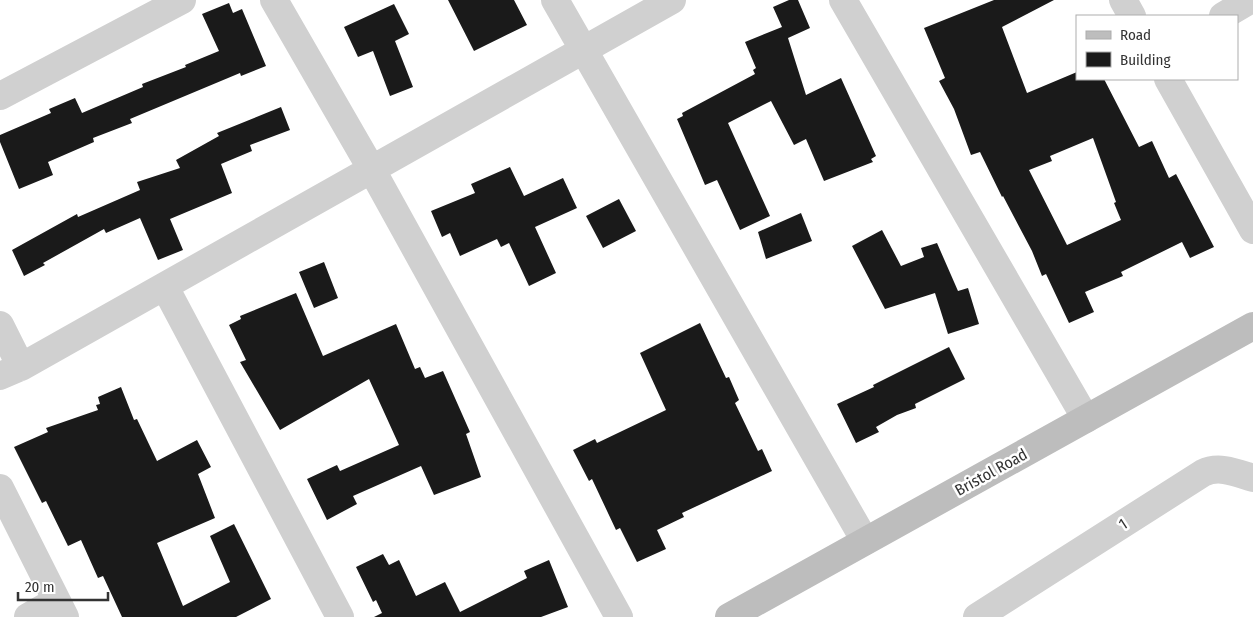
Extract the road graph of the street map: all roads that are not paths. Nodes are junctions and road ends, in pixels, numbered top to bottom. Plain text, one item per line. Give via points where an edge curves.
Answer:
1 (182, 0) edge
2 (274, 0) edge
3 (555, 0) edge
4 (672, 0) edge
5 (843, 0) edge
6 (1123, 0) edge
7 (1250, 0) edge
8 (1131, 15) edge
9 (1225, 15) edge
10 (583, 50) junction
11 (1169, 80) edge
12 (0, 96) edge
13 (372, 170) junction
14 (1253, 230) edge
15 (165, 287) junction
16 (0, 325) edge
17 (1253, 326) edge
18 (11, 372) edge
19 (1086, 419) junction
20 (1253, 478) edge
21 (0, 488) edge
22 (866, 541) junction
23 (61, 609) edge
24 (1004, 610) edge
25 (28, 617) edge
26 (340, 617) edge
27 (619, 617) edge
28 (729, 617) edge
29 (977, 617) edge

1 - 12 street
2 - 13 street
3 - 10 street
4 - 10 street
5 - 19 street
6 - 8 street
7 - 9 street
10 - 13 street
10 - 22 street
11 - 14 street
13 - 15 street
13 - 27 street
15 - 18 street
15 - 26 street
16 - 18 street
17 - 19 street, Bristol Road
19 - 22 street, Bristol Road
20 - 24 street, 1 via 1219,469 1203,472
21 - 23 street
22 - 28 street, Bristol Road
23 - 25 street
24 - 29 street, 1

